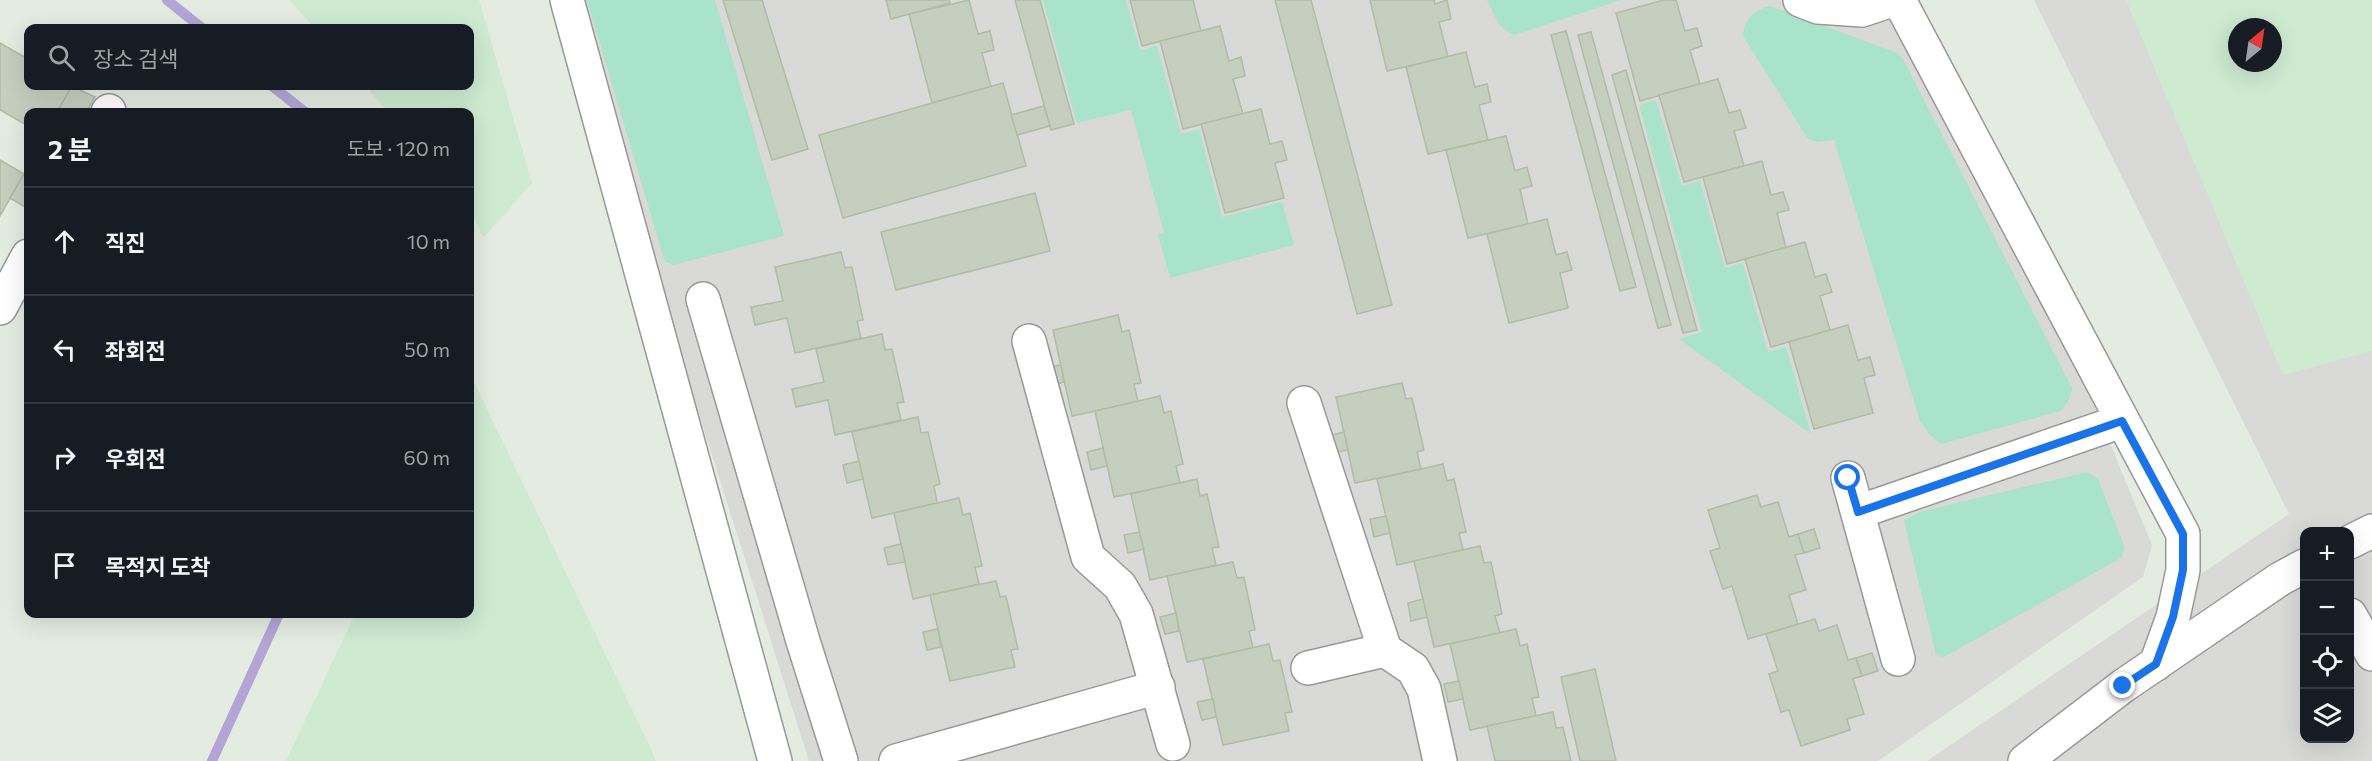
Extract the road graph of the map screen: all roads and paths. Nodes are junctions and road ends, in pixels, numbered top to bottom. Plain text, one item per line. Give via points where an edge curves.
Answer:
1 (567, 0) edge
2 (1800, 0) edge
3 (1892, 0) edge
4 (1899, 0) edge
5 (24, 263) edge
6 (704, 299) dead end
7 (0, 308) edge
8 (1029, 341) dead end
9 (1304, 403) dead end
10 (2122, 421) junction
11 (1848, 478) dead end
12 (1858, 512) junction
13 (2372, 531) edge
14 (2354, 540) edge
15 (2300, 568) edge
16 (2354, 623) edge
17 (1385, 650) junction
18 (2372, 654) edge
19 (1898, 659) dead end
20 (2156, 664) junction
21 (1308, 668) dead end
22 (1158, 687) junction
23 (1173, 744) dead end
24 (918, 759) edge
25 (775, 761) edge
26 (841, 761) edge
27 (1440, 761) edge
28 (2025, 761) edge

1 - 25 street
2 - 3 street via 1818,7 1862,10
4 - 10 street
5 - 7 street
6 - 26 street
8 - 22 street via 1088,557 1120,586 1136,614
9 - 17 street
10 - 12 street
10 - 20 street via 2183,534 2183,570 2173,617
11 - 12 street
12 - 19 street
13 - 14 street
15 - 20 street
16 - 18 street
17 - 21 street
17 - 27 street via 1413,669 1424,689
20 - 28 street
22 - 23 street
22 - 24 street

